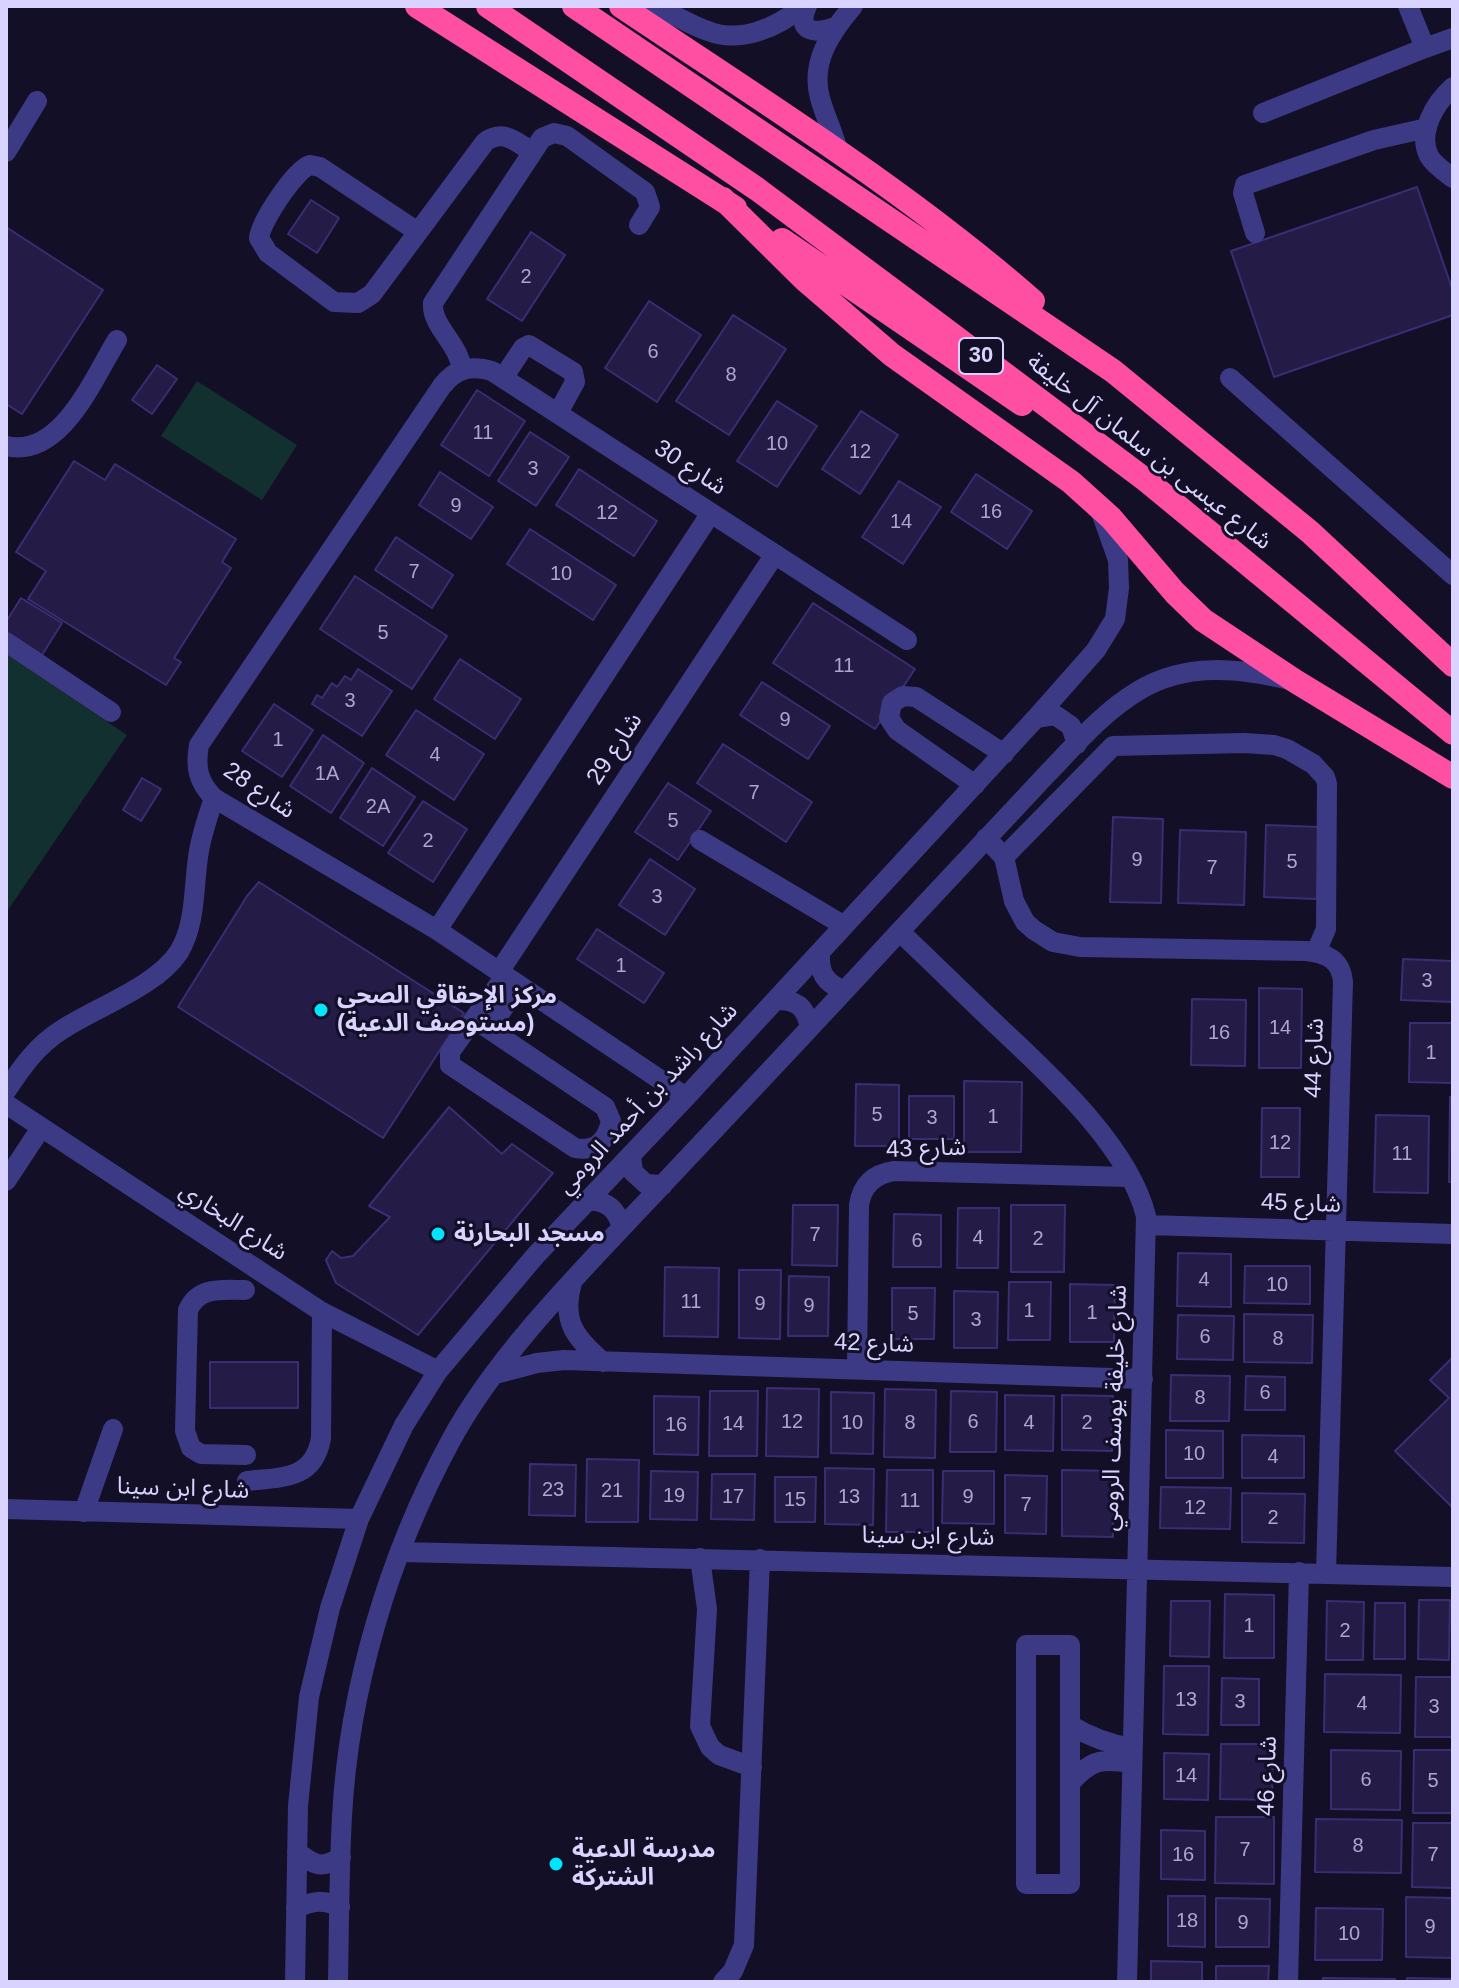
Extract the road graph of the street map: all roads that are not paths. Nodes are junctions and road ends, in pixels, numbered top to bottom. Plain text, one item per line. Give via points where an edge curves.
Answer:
1 (417, 6) edge
2 (488, 6) edge
3 (574, 6) edge
4 (621, 6) edge
5 (649, 6) edge
6 (805, 6) edge
7 (853, 6) edge
8 (1408, 6) edge
9 (835, 27) junction
10 (1453, 38) edge
11 (1425, 48) junction
12 (1453, 87) edge
13 (37, 101) dead end
14 (1263, 113) dead end
15 (1427, 128) junction
16 (531, 151) junction
17 (6, 152) edge
18 (838, 152) junction
19 (1453, 178) edge
20 (723, 199) junction
21 (639, 225) dead end
22 (418, 232) junction
23 (1255, 233) dead end
24 (117, 340) dead end
25 (462, 369) junction
26 (1113, 371) junction
27 (503, 378) junction
28 (1230, 378) dead end
29 (558, 413) junction
30 (6, 446) edge
31 (1147, 481) junction
32 (1097, 504) junction
33 (711, 513) junction
34 (775, 554) junction
35 (1453, 575) edge
36 (907, 640) dead end
37 (6, 642) edge
38 (1453, 665) edge
39 (1295, 681) junction
40 (111, 712) dead end
41 (1036, 718) junction
42 (1453, 733) edge
43 (1077, 744) junction
44 (1004, 754) junction
45 (1453, 777) edge
46 (975, 785) junction
47 (214, 798) junction
48 (986, 838) junction
49 (700, 840) dead end
50 (1004, 857) junction
51 (843, 925) junction
52 (437, 930) junction
53 (900, 932) junction
54 (820, 952) junction
55 (1316, 952) junction
56 (508, 978) junction
57 (844, 991) junction
58 (776, 1000) junction
59 (482, 1024) junction
60 (810, 1027) junction
61 (6, 1091) edge
62 (686, 1097) junction
63 (6, 1104) edge
64 (41, 1128) junction
65 (631, 1156) junction
66 (1129, 1177) junction
67 (6, 1181) edge
68 (663, 1185) junction
69 (589, 1200) junction
70 (1147, 1225) junction
71 (622, 1227) junction
72 (1336, 1231) junction
73 (1453, 1234) edge
74 (572, 1283) junction
75 (245, 1290) dead end
76 (322, 1312) junction
77 (603, 1362) junction
78 (857, 1369) junction
79 (438, 1371) junction
80 (495, 1374) junction
81 (1143, 1379) junction
82 (113, 1429) dead end
83 (246, 1455) dead end
84 (247, 1481) dead end
85 (6, 1509) edge
86 (84, 1512) junction
87 (359, 1519) junction
88 (401, 1552) junction
89 (700, 1558) junction
90 (760, 1559) junction
91 (1136, 1568) junction
92 (1299, 1572) junction
93 (1326, 1573) junction
94 (1453, 1577) edge
95 (1070, 1725) junction
96 (1132, 1756) junction
97 (752, 1767) junction
98 (1070, 1783) junction
99 (297, 1852) junction
100 (341, 1857) junction
101 (340, 1907) junction
102 (296, 1908) junction
103 (295, 1982) edge
104 (338, 1982) edge
105 (723, 1982) edge
106 (1127, 1982) edge
107 (1288, 1982) edge

1 - 20 highway
2 - 31 highway, شارع عيسى بن سلمان آل خليفة / 30 via 757,189
3 - 26 highway, شارع عيسى بن سلمان آل خليفة / 30
4 - 18 highway
5 - 6 street via 705,31 731,36 757,32
6 - 9 street via 806,28 822,32
7 - 9 street
8 - 11 street
9 - 18 street via 817,77
10 - 11 street
11 - 14 street
12 - 15 street via 1434,109
13 - 17 street
15 - 19 street via 1429,156
15 - 23 street via 1374,140 1245,185
16 - 21 street via 548,135 567,136 645,192 650,207
16 - 22 street via 510,138 497,136 485,142
16 - 25 street via 433,303
18 - 26 highway via 998,271
20 - 31 highway via 986,382
20 - 32 highway via 892,355
22 - 22 street via 372,294 350,304 334,302 268,253 259,238 296,175 310,165
24 - 30 street via 58,432 41,443
25 - 27 street, شارع 30 via 485,369
25 - 47 street, شارع 28 via 442,386 205,734 198,772
26 - 38 highway, شارع عيسى بن سلمان آل خليفة / 30 via 1310,532
27 - 29 street, شارع 30
27 - 29 street via 529,345 573,372 575,382
28 - 35 street
29 - 33 street, شارع 30
31 - 42 highway, شارع عيسى بن سلمان آل خليفة / 30
32 - 39 highway via 1203,620
32 - 41 street, شارع راشد بن أحمد الرومي via 1118,560 1115,619 1096,650
33 - 34 street, شارع 30
33 - 52 street, شارع 29
34 - 36 street, شارع 30
34 - 56 street, شارع 29
37 - 40 street
39 - 43 street via 1233,671 1185,672 1136,692
39 - 45 highway
41 - 43 street via 1055,715 1071,726
41 - 44 street, شارع راشد بن أحمد الرومي
43 - 48 street
44 - 46 street, شارع راشد بن أحمد الرومي
44 - 46 street via 916,697 903,696 892,703 889,718 897,730
46 - 51 street, شارع راشد بن أحمد الرومي
47 - 52 street, شارع 28
47 - 61 street via 198,853 191,919 177,954 149,979 43,1044
48 - 50 street
48 - 53 street
49 - 51 street
50 - 55 street via 1019,912 1053,942
50 - 55 street via 1113,746 1260,743 1287,749 1313,764 1327,784 1326,929
51 - 54 street, شارع راشد بن أحمد الرومي
52 - 56 street, شارع 28
53 - 57 street
53 - 66 street, شارع خليفة يوسف الرومي via 1075,1102
54 - 57 street via 819,969 828,984
54 - 58 street, شارع راشد بن أحمد الرومي
55 - 72 street, شارع 44 via 1335,960 1343,982
56 - 59 street, شارع 29
56 - 62 street, شارع 28
57 - 60 street
58 - 60 street via 800,1005
58 - 62 street, شارع راشد بن أحمد الرومي
59 - 59 street, شارع 29 via 450,1052 450,1065 575,1148 600,1144 611,1121 605,1107
60 - 68 street
62 - 65 street, شارع راشد بن أحمد الرومي
63 - 64 street, شارع البخاري
64 - 67 street
64 - 76 street, شارع البخاري
65 - 68 street via 633,1172 646,1184
65 - 69 street, شارع راشد بن أحمد الرومي
66 - 70 street, شارع خليفة يوسف الرومي
66 - 78 street, شارع 43 via 894,1171 872,1179 859,1205
68 - 71 street
69 - 71 street via 605,1202 617,1212
69 - 79 street, شارع راشد بن أحمد الرومي
70 - 72 street, شارع 45
70 - 81 street, شارع خليفة يوسف الرومي
71 - 74 street
72 - 73 street, شارع 45
72 - 93 street, شارع 44
74 - 77 street via 571,1325 580,1342
74 - 80 street
75 - 83 street via 204,1292 191,1302 185,1431 191,1448 201,1454
76 - 79 street, شارع البخاري
76 - 84 street via 321,1438 316,1456 292,1476
77 - 78 street, شارع 42
77 - 80 street, شارع 42 via 552,1361
78 - 81 street, شارع 42
79 - 87 street, شارع راشد بن أحمد الرومي via 392,1447
80 - 88 street via 451,1440
81 - 91 street, شارع خليفة يوسف الرومي
82 - 86 street
85 - 86 street, شارع ابن سينا
86 - 87 street, شارع ابن سينا
87 - 99 street, شارع راشد بن أحمد الرومي via 309,1697
88 - 89 street, شارع ابن سينا
88 - 100 street via 374,1625 357,1697
89 - 90 street, شارع ابن سينا
89 - 97 street via 707,1609 700,1726 703,1738 719,1755
90 - 91 street, شارع ابن سينا
90 - 97 street
91 - 92 street, شارع ابن سينا
91 - 96 street, شارع خليفة يوسف الرومي
92 - 93 street, شارع ابن سينا
92 - 107 street, شارع 46
93 - 94 street, شارع ابن سينا
95 - 96 street
95 - 98 street
95 - 98 street via 1070,1645 1026,1645 1026,1884 1070,1884
96 - 98 street via 1086,1766
96 - 106 street, شارع خليفة يوسف الرومي
97 - 105 street via 744,1945
99 - 100 street via 311,1863 328,1866
99 - 102 street, شارع راشد بن أحمد الرومي
100 - 101 street
101 - 102 street via 312,1901
101 - 104 street
102 - 103 street, شارع راشد بن أحمد الرومي

